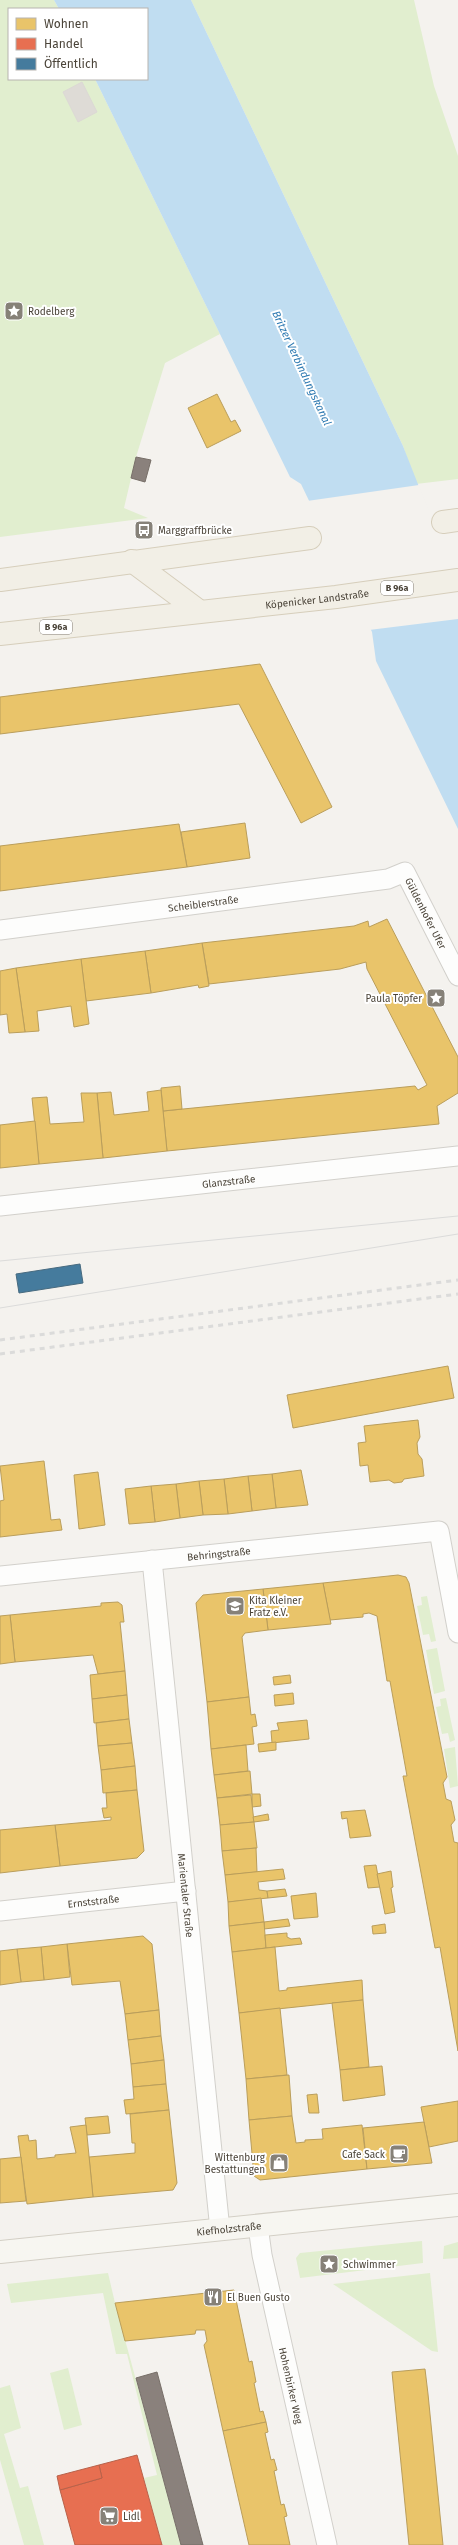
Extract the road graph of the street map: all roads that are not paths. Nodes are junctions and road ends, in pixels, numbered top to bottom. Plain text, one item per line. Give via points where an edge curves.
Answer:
1 (310, 538) dead end
2 (132, 561) junction
3 (0, 580) edge
4 (458, 580) edge
5 (199, 611) junction
6 (0, 634) edge
7 (405, 872) joint
8 (0, 930) edge
9 (458, 976) edge
10 (458, 1156) edge
11 (0, 1206) edge
12 (152, 1560) junction
13 (0, 1576) edge
14 (458, 1634) edge
15 (186, 1891) junction
16 (0, 1911) edge
17 (458, 2206) edge
18 (258, 2226) junction
19 (220, 2230) junction
20 (0, 2252) edge
21 (327, 2545) edge

1 - 2 main road
2 - 3 main road
2 - 5 main road
4 - 5 main road, Köpenicker Landstraße / B 96a via 336,597
5 - 6 main road, Köpenicker Landstraße / B 96a
7 - 8 street, Scheiblerstraße via 388,879
7 - 9 street, Güldenhofer Ufer
10 - 11 street, Glanzstraße
12 - 13 street, Behringstraße
12 - 14 street, Behringstraße via 439,1531
12 - 15 street, Marientaler Straße
15 - 16 street, Ernststraße
15 - 19 street, Marientaler Straße
17 - 18 street, Kiefholzstraße
18 - 19 street, Kiefholzstraße
18 - 21 street, Hohenbirker Weg via 262,2255
19 - 20 street, Kiefholzstraße

